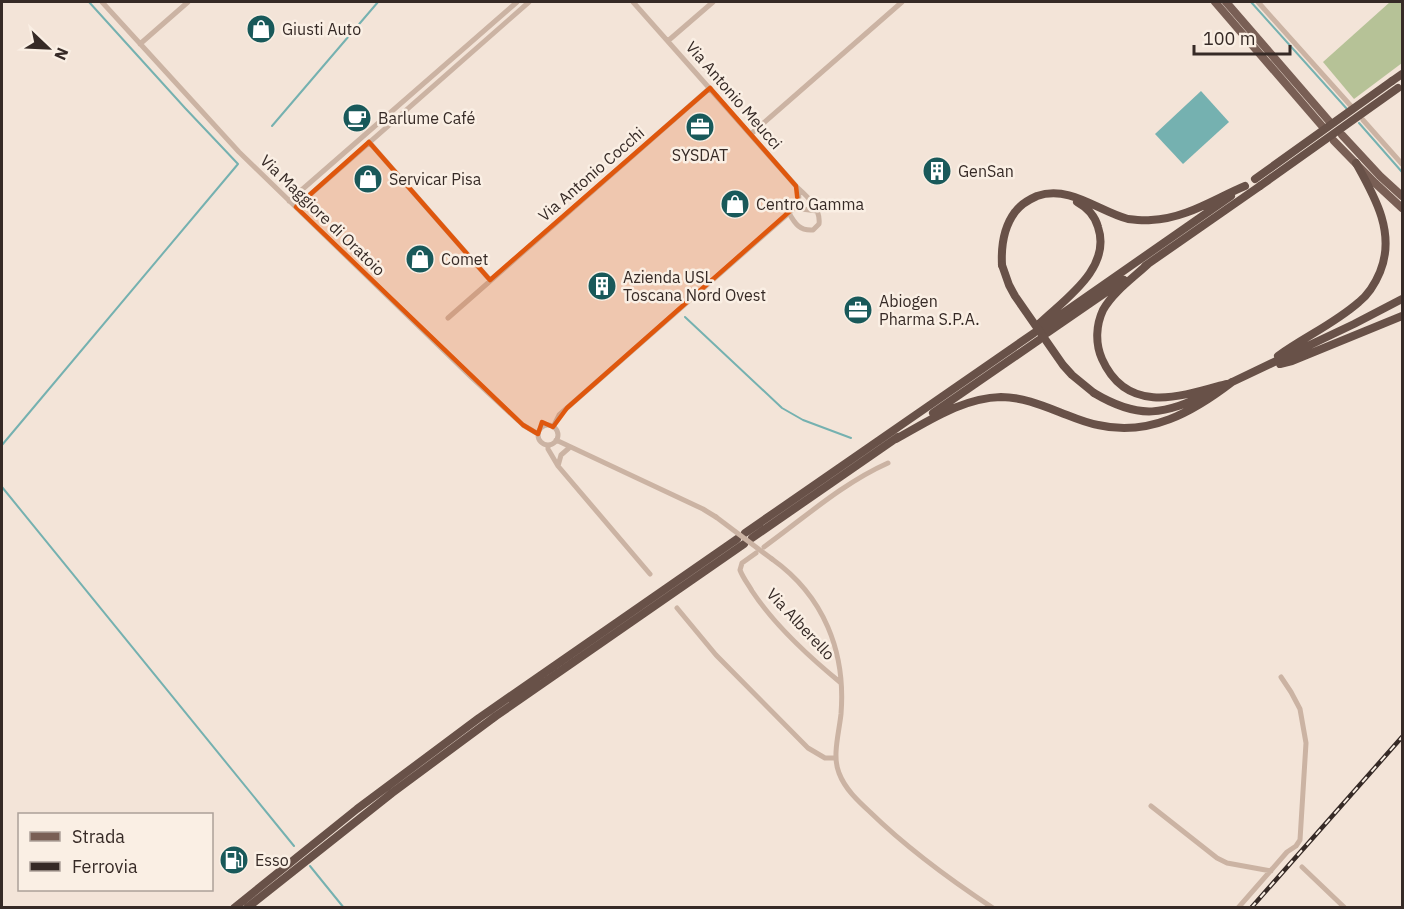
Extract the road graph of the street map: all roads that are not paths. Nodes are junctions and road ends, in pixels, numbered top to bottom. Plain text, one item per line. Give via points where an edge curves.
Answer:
1 (102, 2) edge
2 (188, 2) edge
3 (517, 2) edge
4 (529, 2) edge
5 (633, 2) edge
6 (712, 2) edge
7 (902, 2) edge
8 (1215, 2) edge
9 (1226, 2) edge
10 (1258, 2) edge
11 (669, 40) junction
12 (140, 44) junction
13 (1402, 74) edge
14 (1398, 85) edge
15 (710, 88) junction
16 (1351, 106) dead end
17 (1363, 120) dead end
18 (1329, 121) dead end
19 (1322, 126) dead end
20 (751, 134) junction
21 (1342, 135) dead end
22 (1334, 141) dead end
23 (369, 142) junction
24 (1356, 163) junction
25 (1402, 164) edge
26 (1258, 182) junction
27 (796, 186) junction
28 (1245, 186) junction
29 (1064, 195) junction
30 (1402, 196) edge
31 (289, 201) junction
32 (296, 207) junction
33 (1402, 208) edge
34 (792, 211) junction
35 (817, 211) junction
36 (1148, 264) junction
37 (490, 280) junction
38 (1402, 298) edge
39 (1402, 316) edge
40 (448, 318) dead end
41 (1044, 328) junction
42 (1262, 368) junction
43 (1232, 382) junction
44 (553, 426) junction
45 (538, 434) junction
46 (896, 439) junction
47 (556, 441) junction
48 (548, 444) junction
49 (568, 448) junction
50 (888, 463) dead end
51 (558, 466) junction
52 (764, 547) dead end
53 (756, 553) dead end
54 (650, 574) dead end
55 (677, 608) dead end
56 (1281, 677) dead end
57 (841, 683) junction
58 (836, 758) junction
59 (1151, 806) dead end
60 (1302, 867) dead end
61 (1271, 871) junction
62 (234, 908) edge
63 (247, 908) edge
64 (993, 908) edge
65 (1238, 908) edge
66 (1345, 908) edge

1 - 12 street, Via Maggiore di Oratoio
2 - 12 street
3 - 31 street
4 - 23 street
5 - 11 street, Via Antonio Meucci
6 - 11 street
7 - 20 street
8 - 19 main road
9 - 18 main road
10 - 16 street
11 - 15 street, Via Antonio Meucci
12 - 31 street, Via Maggiore di Oratoio
13 - 14 highway
14 - 26 highway, bridge
15 - 20 street, Via Antonio Meucci
15 - 37 street, Via Antonio Cocchi
17 - 25 street
20 - 27 street, Via Antonio Meucci
21 - 30 main road
22 - 24 main road
23 - 32 street
23 - 37 street
24 - 33 main road
24 - 42 highway via 1386,230 1385,255 1378,276 1369,293 1354,307
26 - 28 highway
26 - 36 highway
27 - 34 street via 799,198
27 - 35 street, Via Antonio Meucci
28 - 29 highway via 1187,213 1153,220 1130,219
28 - 41 highway
29 - 41 highway via 1087,208 1096,220 1099,254 1087,276
29 - 43 highway, bridge via 1048,194 1025,202 1008,223 1001,255 1015,296 1063,365 1105,400 1144,412 1183,405
31 - 32 street, Via Maggiore di Oratoio
32 - 45 street, Via Maggiore di Oratoio via 523,425
34 - 35 street
34 - 35 street via 799,227 811,231 819,224
34 - 44 street via 567,408
36 - 41 highway
36 - 43 highway via 1109,302 1100,318 1097,346 1112,377 1125,388 1150,398 1171,398
37 - 40 street, Via Antonio Cocchi
38 - 42 highway
39 - 42 highway via 1292,361
42 - 43 highway
43 - 46 highway via 1192,409 1149,426 1106,427 1008,397 955,407
44 - 45 street via 544,426
44 - 47 street via 558,435
45 - 48 street, Via Maggiore di Oratoio
46 - 46 highway via 1035,334 749,535
47 - 48 street
47 - 49 street
48 - 51 street, Via Maggiore di Oratoio
49 - 51 street
49 - 57 street, bridge via 716,517 795,578 820,611 834,644
50 - 52 street via 870,471
51 - 54 street, Via Maggiore di Oratoio
53 - 57 street, Via Alberello via 741,565 747,584 779,626
55 - 58 street via 716,655 810,750 825,758
56 - 61 street via 1300,709 1307,746 1300,840
57 - 58 street
58 - 64 street via 838,772 848,789 884,826
59 - 61 street via 1217,858
60 - 66 street
61 - 65 street
62 - 63 highway via 364,803 479,718 740,542 392,793

